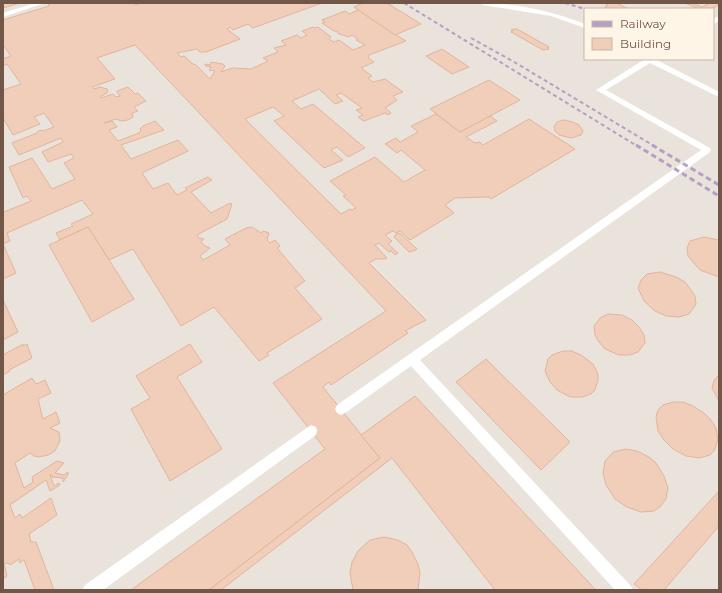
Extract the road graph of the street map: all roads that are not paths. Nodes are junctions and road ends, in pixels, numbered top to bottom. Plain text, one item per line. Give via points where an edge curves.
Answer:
1 (42, 3) edge
2 (483, 3) edge
3 (3, 15) edge
4 (584, 26) edge
5 (648, 60) edge
6 (652, 60) edge
7 (719, 95) edge
8 (411, 358) junction
9 (340, 409) dead end
10 (311, 431) dead end
11 (90, 590) edge
12 (625, 590) edge

1 - 3 lane
2 - 4 lane via 552,14
5 - 8 lane via 600,90 707,150
6 - 7 lane
8 - 9 lane
8 - 12 lane
10 - 11 lane

